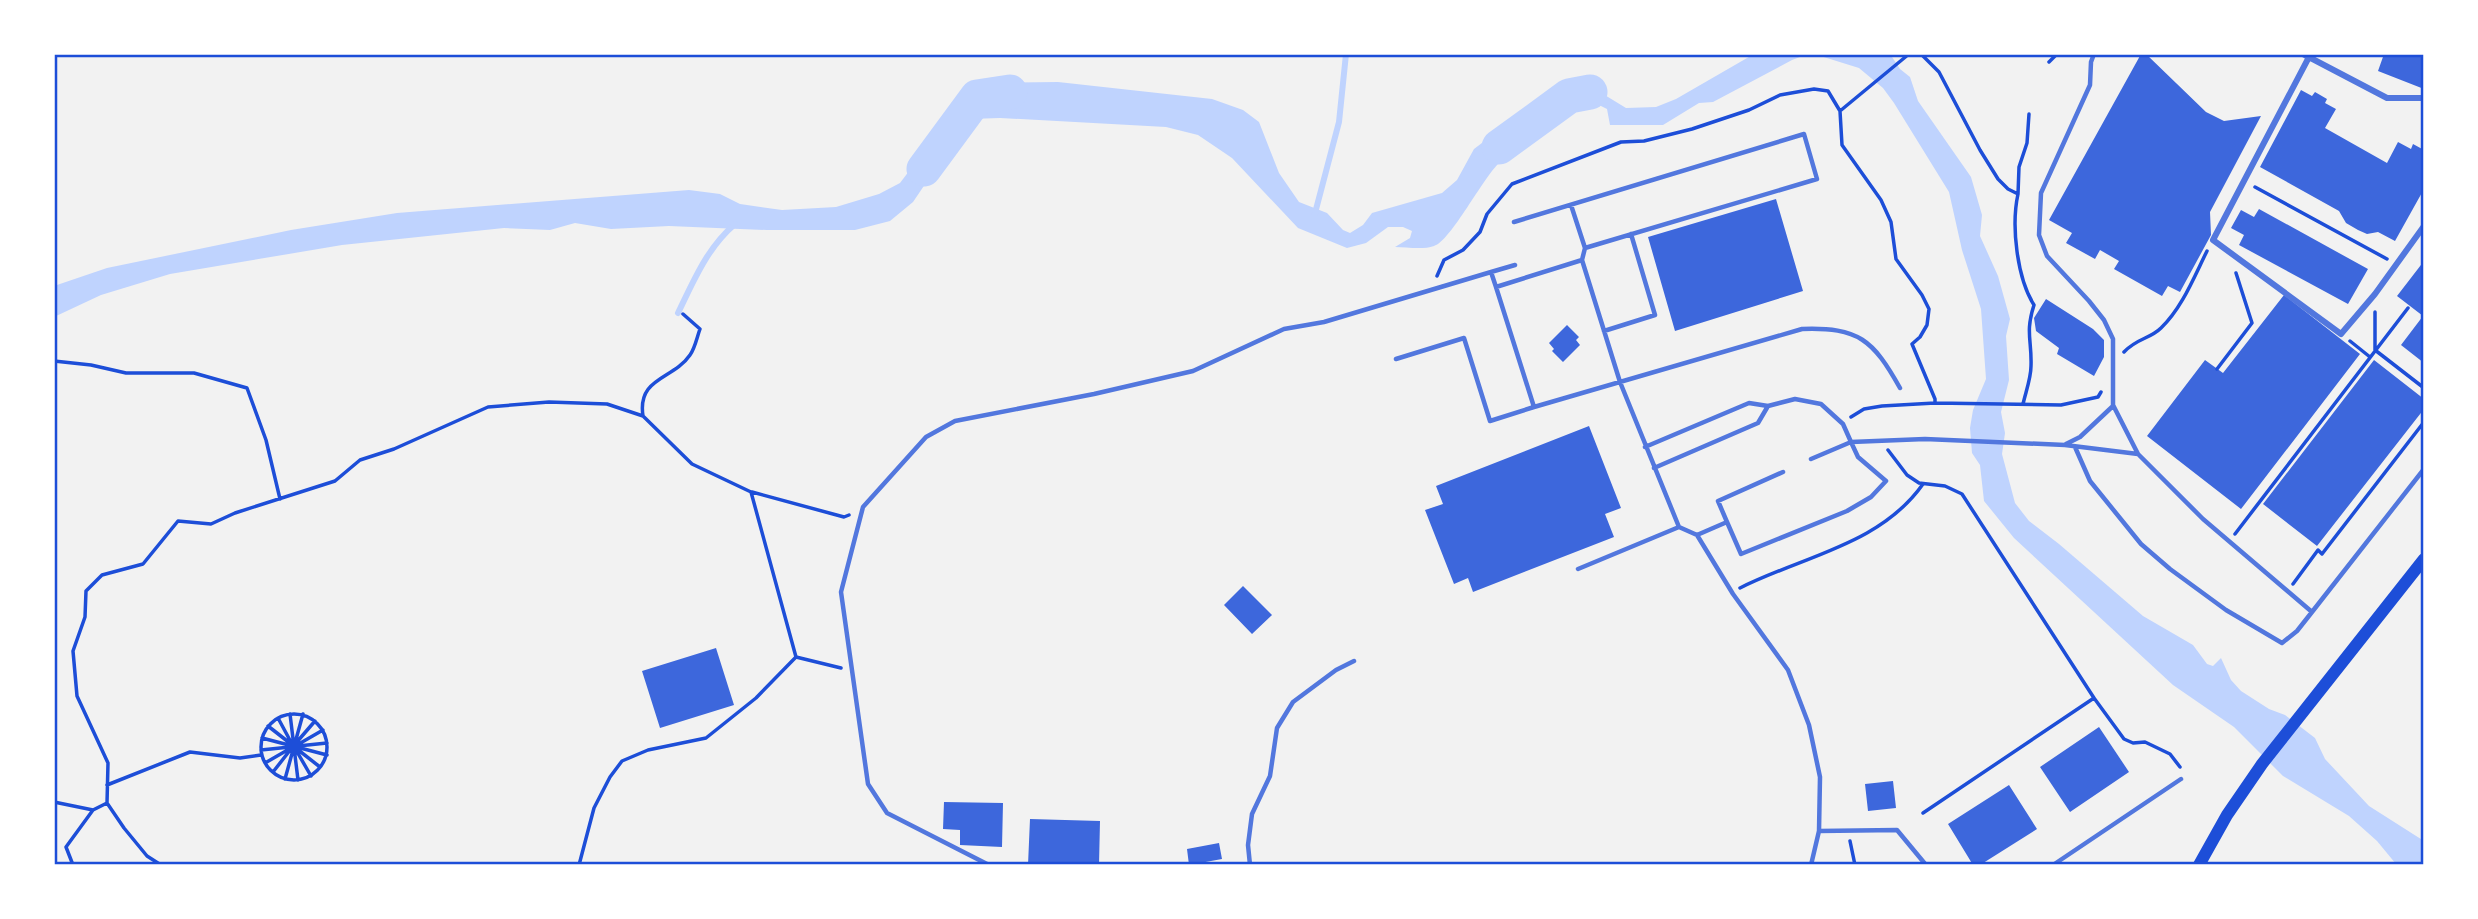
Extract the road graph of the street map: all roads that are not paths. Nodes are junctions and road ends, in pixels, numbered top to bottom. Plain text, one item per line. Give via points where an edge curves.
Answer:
1 (2094, 54) edge
2 (2306, 56) edge
3 (2424, 98) edge
4 (1571, 205) junction
5 (1514, 222) dead end
6 (2424, 226) edge
7 (1631, 234) junction
8 (1585, 248) junction
9 (1582, 260) junction
10 (1515, 265) dead end
11 (1491, 272) junction
12 (1496, 287) junction
13 (1604, 331) junction
14 (1396, 359) dead end
15 (1620, 382) junction
16 (1900, 388) dead end
17 (2113, 405) junction
18 (1768, 406) junction
19 (1535, 407) junction
20 (1851, 442) junction
21 (2065, 445) junction
22 (2075, 446) junction
23 (1645, 447) junction
24 (2138, 454) junction
25 (1811, 459) dead end
26 (1654, 468) junction
27 (2424, 469) edge
28 (1783, 472) dead end
29 (1727, 522) junction
30 (1679, 527) junction
31 (1697, 534) junction
32 (2424, 559) edge
33 (1578, 569) dead end
34 (2312, 612) junction
35 (1354, 661) dead end
36 (2181, 779) road end
37 (1819, 831) junction
38 (989, 865) edge
39 (1250, 865) edge
40 (1811, 865) edge
41 (1926, 865) edge
42 (2053, 865) edge
43 (2199, 865) edge

1 - 17 lane via 2090,85 2041,193 2039,235 2047,256 2089,301 2113,339
2 - 3 street via 2387,98
2 - 6 street via 2213,240 2341,334
4 - 5 lane
4 - 7 lane via 1804,134 1817,179
4 - 8 lane
7 - 8 lane
7 - 13 lane via 1656,315
8 - 9 lane
9 - 12 lane
9 - 13 lane
10 - 11 lane
11 - 12 lane
11 - 38 lane via 1324,322 1284,329 1193,371 955,421 926,436 863,507 841,592 868,784 887,813
12 - 19 lane
13 - 15 lane
14 - 19 lane via 1464,338 1490,421
15 - 16 lane via 1802,329 1835,328 1864,340 1885,361
15 - 19 lane
15 - 23 lane
17 - 21 lane
17 - 24 lane
18 - 20 lane via 1795,399 1821,404 1843,425
18 - 23 lane via 1749,403
18 - 26 lane via 1758,423
20 - 21 lane via 1926,439
20 - 25 lane
20 - 29 lane via 1858,457 1886,481 1871,497 1741,554
21 - 22 lane
22 - 24 lane
22 - 34 lane via 2090,481 2141,544 2203,594 2282,643
23 - 26 lane
24 - 34 lane
26 - 30 lane
27 - 34 lane
28 - 29 lane via 1718,501
29 - 31 lane
30 - 31 lane
30 - 33 lane
31 - 37 lane via 1788,670 1809,725 1820,777
32 - 43 main road via 2240,793
35 - 39 lane via 1293,702 1277,729 1270,776 1252,814
36 - 42 lane
37 - 40 lane
37 - 41 lane via 1897,831

